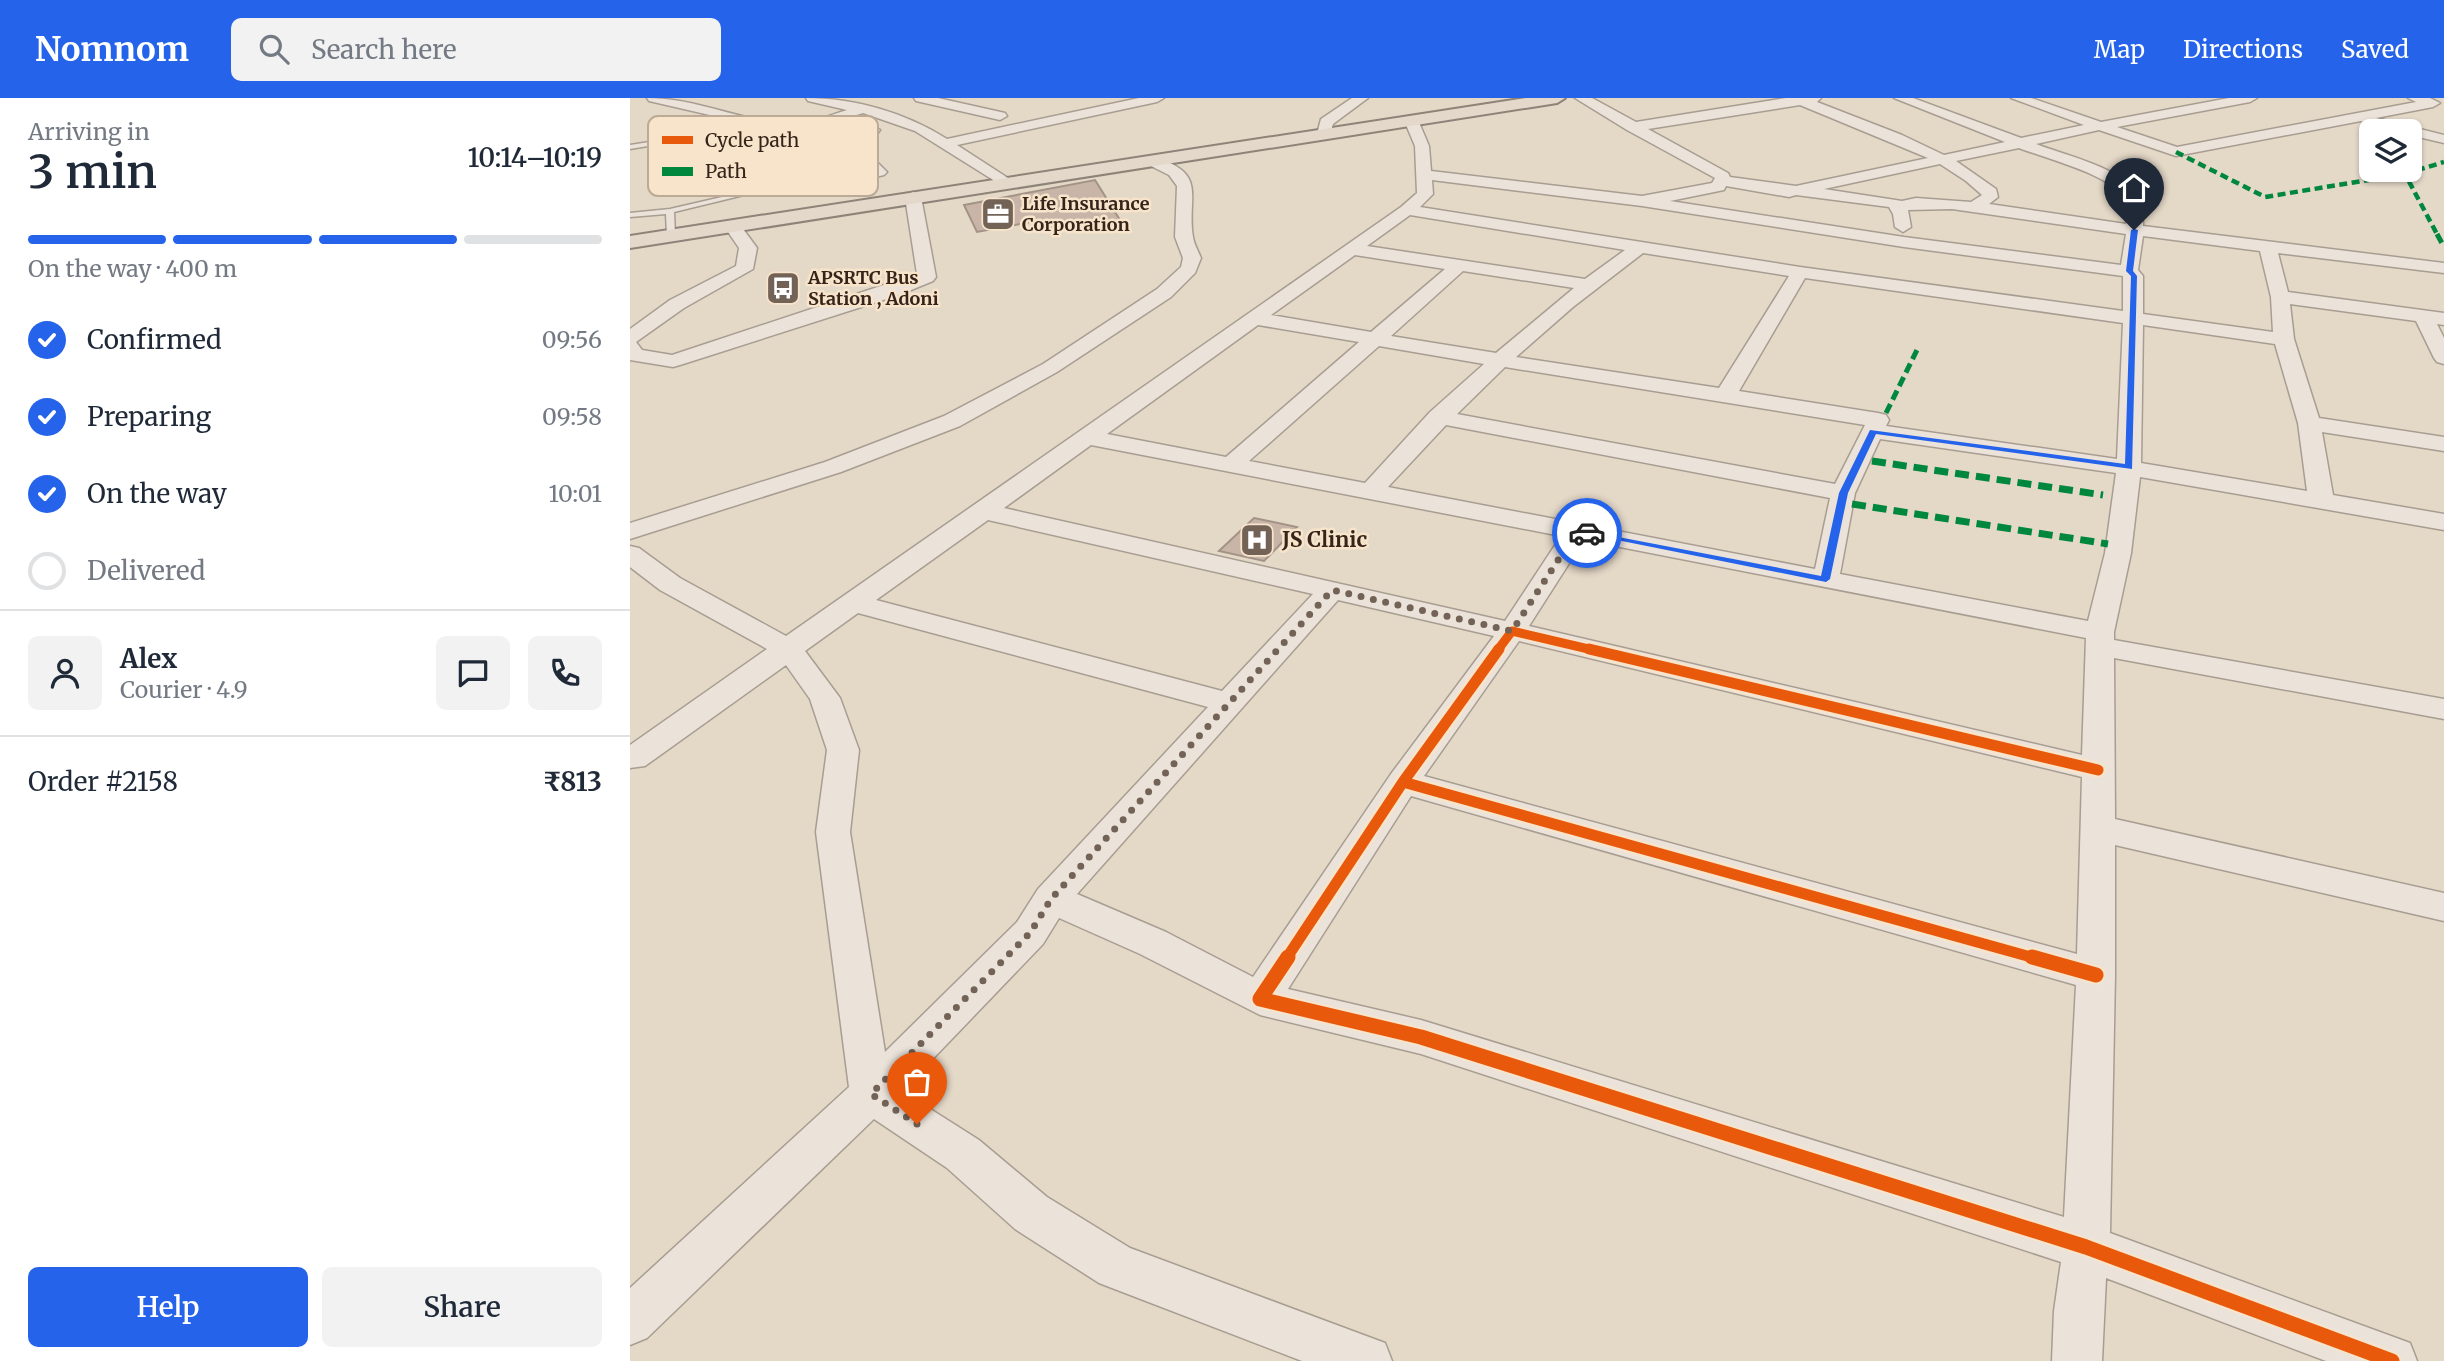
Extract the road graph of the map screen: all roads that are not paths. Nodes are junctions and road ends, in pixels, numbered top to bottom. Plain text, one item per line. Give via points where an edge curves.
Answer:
1 (654, 98) edge
2 (818, 98) edge
3 (921, 98) edge
4 (1157, 98) edge
5 (1361, 98) edge
6 (1557, 98) edge
7 (1582, 98) edge
8 (1823, 98) edge
9 (1901, 98) edge
10 (2018, 98) edge
11 (2244, 98) edge
12 (2415, 98) edge
13 (1798, 100) edge
14 (2141, 102) dead end
15 (863, 109) junction
16 (2175, 112) junction
17 (727, 116) edge
18 (841, 116) edge
19 (2356, 118) junction
20 (1411, 121) junction
21 (903, 122) junction
22 (2100, 126) junction
23 (1632, 127) junction
24 (878, 128) edge
25 (1324, 134) junction
26 (2444, 139) edge
27 (938, 140) junction
28 (2024, 143) junction
29 (648, 144) edge
30 (630, 147) edge
31 (1153, 161) junction
32 (1941, 161) junction
33 (1425, 175) junction
34 (1721, 181) junction
35 (1006, 183) junction
36 (1789, 192) junction
37 (736, 196) edge
38 (913, 197) junction
39 (1642, 201) junction
40 (1899, 206) junction
41 (1973, 207) junction
42 (1407, 209) junction
43 (670, 211) junction
44 (630, 215) edge
45 (732, 226) junction
46 (2134, 230) junction
47 (671, 235) junction
48 (630, 242) edge
49 (1904, 242) junction
50 (1640, 247) junction
51 (2268, 247) junction
52 (1352, 249) junction
53 (1460, 265) junction
54 (2444, 268) edge
55 (2129, 271) junction
56 (1800, 272) junction
57 (1896, 273) junction
58 (1588, 285) junction
59 (2280, 297) junction
60 (2132, 316) junction
61 (2423, 316) junction
62 (1254, 318) junction
63 (2444, 319) edge
64 (630, 338) edge
65 (2284, 339) junction
66 (1376, 340) junction
67 (630, 347) edge
68 (2444, 358) edge
69 (1498, 360) junction
70 (1725, 396) junction
71 (1437, 417) junction
72 (2309, 423) junction
73 (1873, 431) junction
74 (1087, 437) junction
75 (2444, 444) edge
76 (1230, 464) junction
77 (2129, 468) junction
78 (1370, 492) junction
79 (1843, 493) junction
80 (2321, 500) junction
81 (983, 511) junction
82 (2444, 522) edge
83 (630, 531) edge
84 (1577, 531) junction
85 (630, 554) edge
86 (1826, 579) junction
87 (1332, 590) junction
88 (854, 603) junction
89 (1512, 631) junction
90 (2100, 639) junction
91 (789, 649) junction
92 (1230, 703) junction
93 (2444, 709) edge
94 (634, 758) dead end
95 (2098, 770) junction
96 (1403, 782) junction
97 (2097, 828) junction
98 (1051, 899) junction
99 (2444, 907) edge
100 (2096, 975) junction
101 (1259, 999) junction
102 (871, 1094) junction
103 (2086, 1247) junction
104 (630, 1321) edge
105 (1367, 1361) edge
106 (2077, 1361) edge
107 (2392, 1361) edge

1 - 17 street
2 - 15 street
3 - 27 street via 1007,114
4 - 27 street
5 - 25 street via 1326,122
6 - 20 main road
7 - 23 street
8 - 13 street
9 - 28 street
10 - 22 street
11 - 16 street
12 - 19 street via 2433,103
13 - 23 street
13 - 32 street
14 - 16 street
15 - 18 street
15 - 21 street
16 - 22 street
19 - 22 street via 2176,152
19 - 26 street
20 - 25 main road
20 - 33 street via 1422,146
21 - 24 street
21 - 27 street
22 - 28 street
23 - 34 street via 1723,176
25 - 31 main road
27 - 35 street
28 - 32 street
28 - 46 street via 2121,185 2133,200
29 - 30 lane
31 - 35 main road
31 - 83 street via 1174,172 1185,185 1184,237 1192,258 1189,269 1164,293 1050,368 951,421 833,467
32 - 36 street
32 - 41 street via 1990,192 1990,197
33 - 39 street
33 - 42 street via 1425,194
34 - 36 street
34 - 39 street via 1718,187
35 - 38 main road
36 - 40 street
37 - 43 lane
38 - 45 main road
38 - 67 street via 927,277 673,361 635,355
39 - 49 street
40 - 41 street via 1930,202
40 - 49 street
41 - 46 street
42 - 50 street
42 - 52 street
43 - 44 lane
43 - 47 lane
45 - 47 main road
45 - 64 street via 748,248 744,269 677,304
46 - 51 street
46 - 55 street
47 - 48 main road
49 - 55 street
49 - 57 street
50 - 56 street
50 - 58 street
51 - 54 street
51 - 59 street
52 - 53 street
52 - 62 street
53 - 58 street
53 - 66 street
55 - 60 street via 2134,276
56 - 57 street
56 - 70 street
57 - 60 street
58 - 69 street
59 - 61 street
59 - 65 street
60 - 65 street
60 - 77 street
61 - 63 street
61 - 68 street
62 - 66 street
62 - 74 street
65 - 72 street
66 - 69 street
66 - 76 street
69 - 70 street
69 - 71 street
70 - 73 street via 1878,420
71 - 78 street
71 - 79 street
72 - 75 street
72 - 80 street
73 - 77 street
73 - 79 street
74 - 76 street
74 - 81 street
76 - 78 street
77 - 80 street
77 - 90 street
78 - 84 street
79 - 86 street
80 - 82 street
81 - 87 street
81 - 88 street
84 - 86 street
84 - 89 street
85 - 91 street via 670,584
86 - 90 street
87 - 89 street
87 - 92 street
88 - 91 street
88 - 92 street
89 - 95 street
89 - 96 street
90 - 93 street
90 - 95 street
91 - 94 street
91 - 102 street via 825,698 843,750 833,832
92 - 98 street
95 - 97 street
96 - 100 street
96 - 101 street
97 - 99 street
97 - 100 street
98 - 101 street via 1153,943
98 - 102 street via 1030,933
100 - 103 street
101 - 103 street via 1421,1037
102 - 104 street
102 - 105 street via 963,1154 1031,1213 1116,1266
103 - 106 street
103 - 107 street

